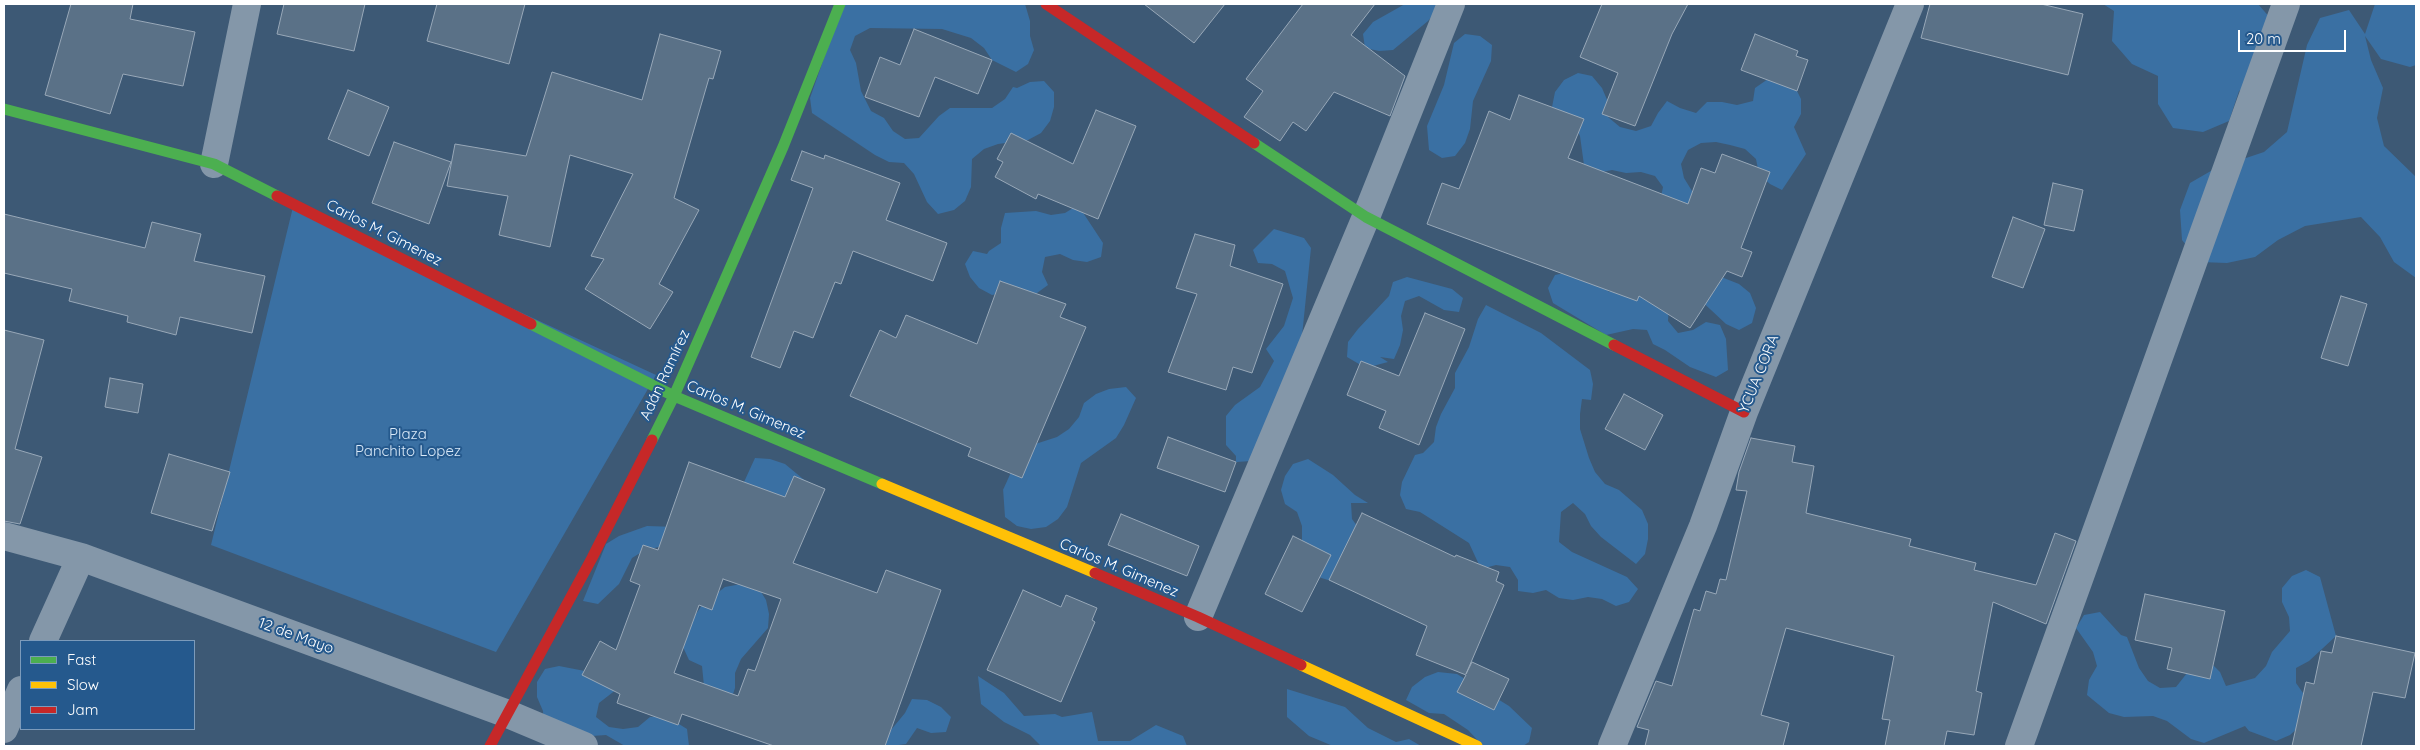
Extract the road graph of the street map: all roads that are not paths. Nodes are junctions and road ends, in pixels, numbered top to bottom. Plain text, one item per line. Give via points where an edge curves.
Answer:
1 (247, 4) edge
2 (840, 4) edge
3 (1046, 4) edge
4 (1451, 4) edge
5 (1910, 4) edge
6 (2286, 4) edge
7 (4, 110) edge
8 (214, 164) junction
9 (1366, 217) junction
10 (674, 396) junction
11 (1744, 412) junction
12 (4, 536) edge
13 (81, 557) junction
14 (1198, 617) junction
15 (43, 640) edge
16 (20, 692) edge
17 (508, 714) junction
18 (4, 729) edge
19 (490, 746) edge
20 (584, 746) edge
21 (1478, 746) edge
22 (1612, 746) edge
23 (2019, 746) edge

1 - 8 street
2 - 10 street, Adán Ramírez via 783,147
3 - 9 street
4 - 9 street
5 - 11 street, YCUA CORA
6 - 23 street
7 - 8 street, Carlos M. Gimenez
8 - 10 street, Carlos M. Gimenez
9 - 11 street
9 - 14 street
10 - 14 street, Carlos M. Gimenez
10 - 17 street, Adán Ramírez
11 - 22 street, YCUA CORA via 1703,526
12 - 13 street, 12 de Mayo
13 - 15 street
13 - 17 street, 12 de Mayo
14 - 21 street, Carlos M. Gimenez
16 - 18 street
17 - 19 street, Adán Ramírez
17 - 20 street, 12 de Mayo

